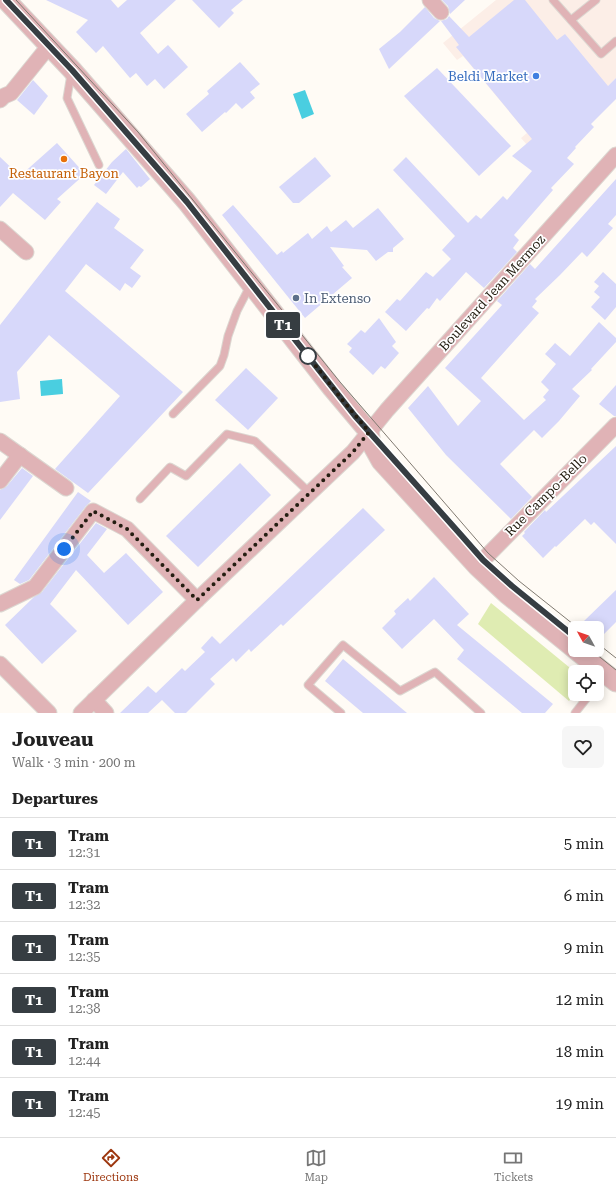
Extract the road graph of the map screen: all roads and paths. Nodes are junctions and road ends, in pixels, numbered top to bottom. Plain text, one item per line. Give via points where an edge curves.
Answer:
1 (6, 0) edge
2 (430, 0) edge
3 (553, 0) edge
4 (596, 0) edge
5 (442, 12) dead end
6 (571, 20) junction
7 (616, 41) edge
8 (49, 46) junction
9 (72, 70) junction
10 (0, 100) edge
11 (616, 155) edge
12 (99, 165) dead end
13 (0, 228) edge
14 (26, 252) dead end
15 (251, 284) junction
16 (173, 414) dead end
17 (616, 425) edge
18 (369, 432) junction
19 (0, 441) edge
20 (20, 455) junction
21 (0, 481) edge
22 (66, 488) dead end
23 (310, 493) junction
24 (140, 499) dead end
25 (477, 566) junction
26 (197, 600) junction
27 (0, 604) edge
28 (568, 644) edge
29 (583, 657) edge
30 (0, 664) edge
31 (606, 681) edge
32 (94, 700) junction
33 (584, 701) edge
34 (49, 713) edge
35 (81, 713) edge
36 (106, 713) edge
37 (341, 713) edge
38 (481, 713) edge
39 (575, 713) edge

1 - 8 street
2 - 5 street
3 - 6 lane
4 - 6 lane
6 - 7 lane via 601,54
8 - 9 street
8 - 10 street via 11,93
9 - 12 lane via 67,98
9 - 15 street via 187,202
11 - 18 street, Boulevard Jean Mermoz
13 - 14 street
15 - 16 lane via 237,311 220,366
15 - 18 street
17 - 25 street, Rue Campo-Bello
18 - 23 street, Boulevard Jean Mermoz via 353,452
18 - 25 street via 381,461
19 - 20 street
20 - 21 street
20 - 22 street
23 - 24 lane via 255,441 227,434 186,476 170,467
23 - 26 street, Boulevard Jean Mermoz
25 - 28 street
26 - 27 street via 127,529 93,511 35,587
26 - 32 street, Boulevard Jean Mermoz
29 - 31 street
30 - 34 street
32 - 35 street, Boulevard Jean Mermoz
32 - 36 street
33 - 39 lane
37 - 38 lane via 308,685 343,645 400,691 435,672

